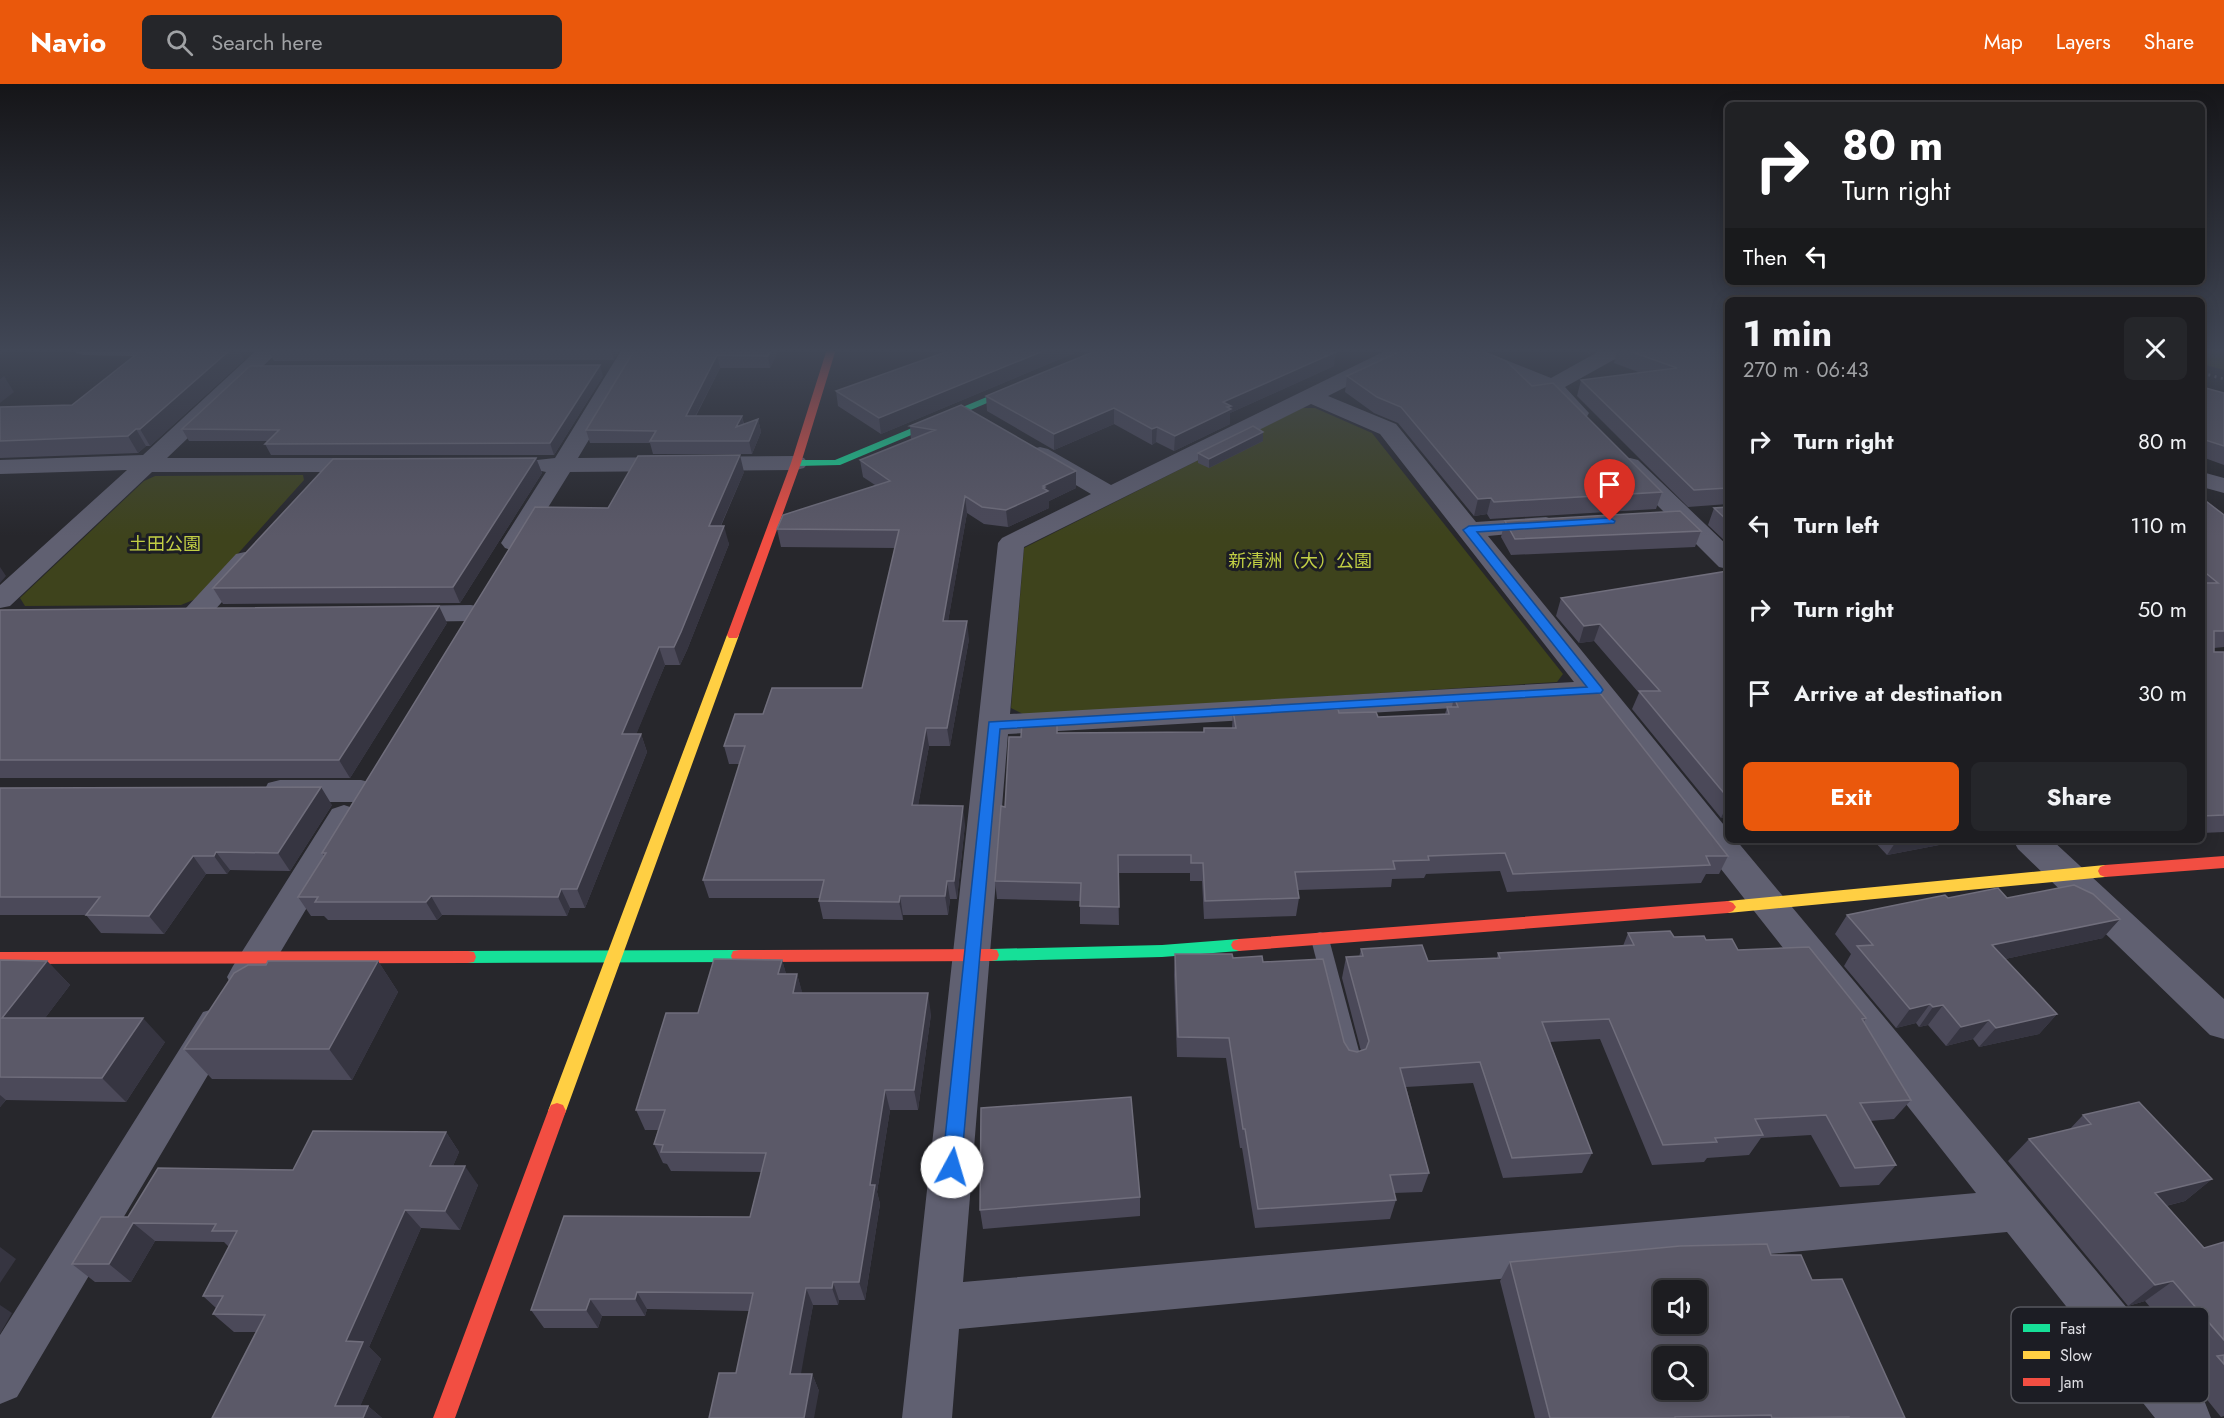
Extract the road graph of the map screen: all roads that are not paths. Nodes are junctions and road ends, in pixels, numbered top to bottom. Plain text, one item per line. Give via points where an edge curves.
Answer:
1 (195, 411) edge
2 (596, 411) edge
3 (812, 411) edge
4 (961, 411) edge
5 (966, 411) edge
6 (1279, 411) edge
7 (1346, 411) edge
8 (1577, 411) edge
9 (989, 425) edge
10 (1592, 427) edge
11 (1019, 442) edge
12 (1616, 452) edge
13 (796, 463) junction
14 (147, 464) junction
15 (332, 465) junction
16 (389, 465) edge
17 (528, 465) edge
18 (563, 465) junction
19 (0, 467) edge
20 (308, 491) edge
21 (1109, 494) junction
22 (1716, 514) edge
23 (1681, 517) junction
24 (1645, 519) edge
25 (1575, 523) edge
26 (1469, 530) junction
27 (259, 544) edge
28 (1725, 558) edge
29 (0, 600) edge
30 (471, 613) junction
31 (375, 614) edge
32 (231, 615) edge
33 (452, 643) edge
34 (1597, 690) junction
35 (994, 725) junction
36 (256, 791) edge
37 (2033, 843) edge
38 (2224, 862) edge
39 (2067, 874) junction
40 (1768, 904) junction
41 (1320, 939) junction
42 (614, 955) junction
43 (973, 955) junction
44 (258, 957) junction
45 (0, 958) edge
46 (2224, 1023) edge
47 (1352, 1062) edge
48 (2016, 1210) junction
49 (2095, 1307) edge
50 (938, 1308) junction
51 (0, 1380) edge
52 (2174, 1403) edge
53 (444, 1418) edge
54 (927, 1418) edge
55 (2186, 1418) edge

1 - 14 street
2 - 18 street
3 - 13 street
4 - 13 street via 836,463
5 - 9 street
6 - 21 street
7 - 26 street via 1388,429
8 - 10 street
11 - 21 street
12 - 23 street
13 - 18 street
13 - 42 street
14 - 15 street
14 - 19 street
14 - 29 street
15 - 16 street
15 - 20 street
17 - 18 street
18 - 30 street
21 - 35 street via 1011,543
22 - 23 street
23 - 24 street
23 - 28 street
25 - 26 street
26 - 34 street
27 - 32 street via 183,615
30 - 31 street
30 - 33 street
34 - 35 street
34 - 40 street
35 - 43 street
36 - 44 street via 367,781
37 - 39 street
38 - 39 street
39 - 40 street
39 - 46 street
40 - 41 street
40 - 48 street
41 - 43 street via 1162,951
41 - 47 lane
42 - 43 street
42 - 44 street
42 - 53 street
43 - 50 street
44 - 45 street
44 - 51 street
48 - 49 street
48 - 50 street
50 - 54 street
52 - 55 street

